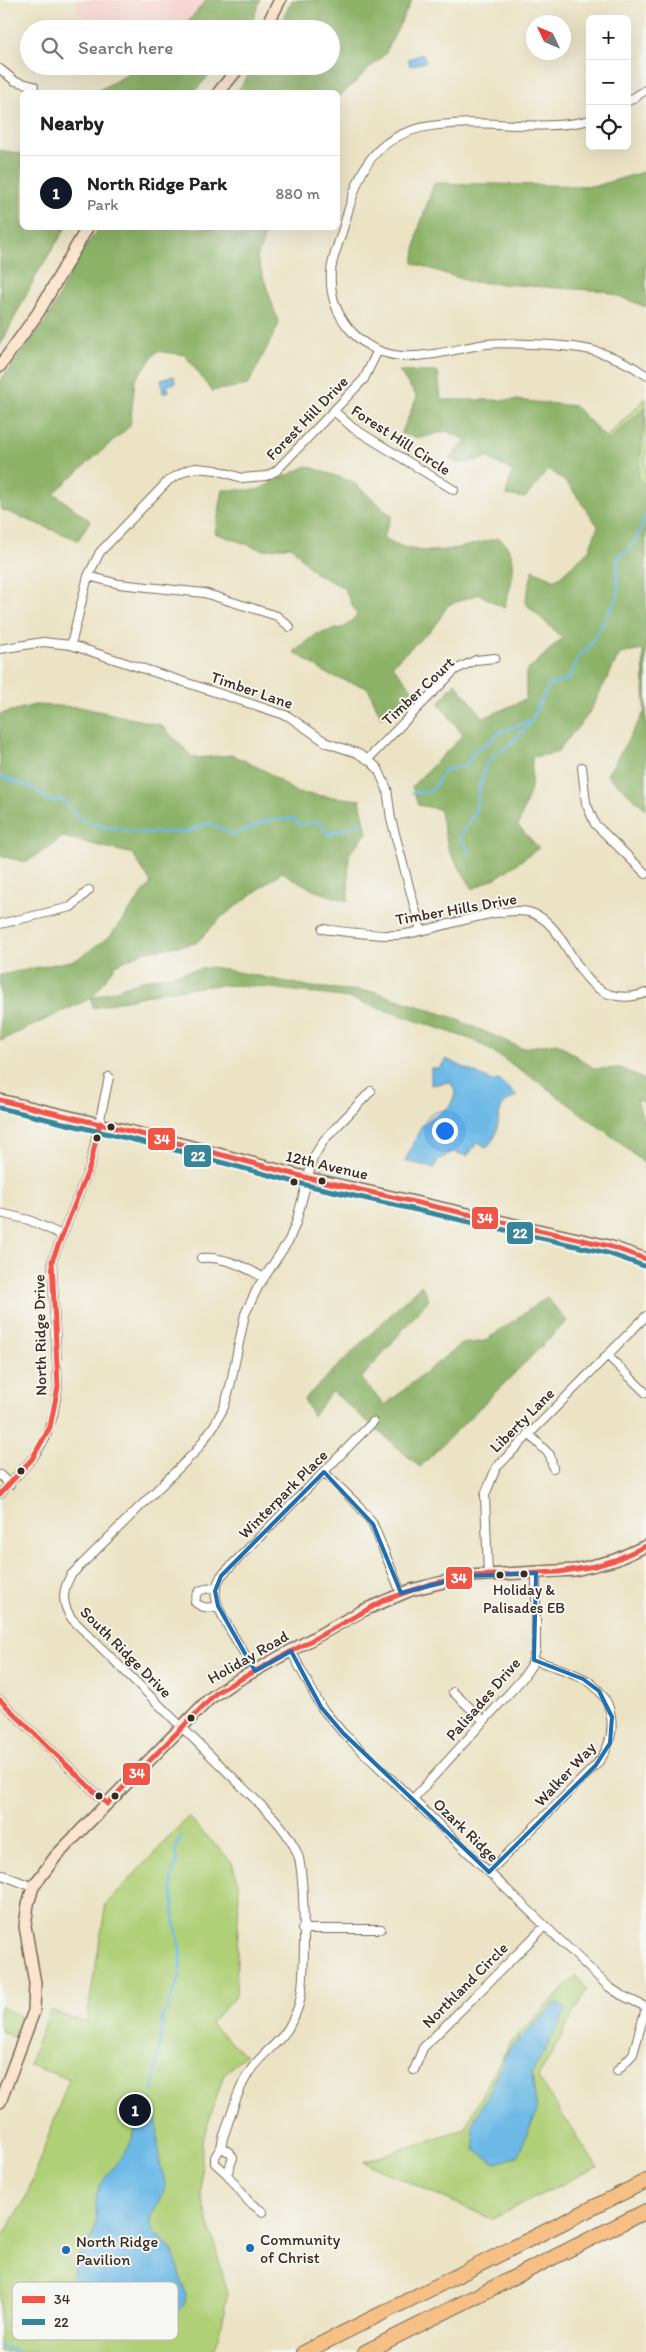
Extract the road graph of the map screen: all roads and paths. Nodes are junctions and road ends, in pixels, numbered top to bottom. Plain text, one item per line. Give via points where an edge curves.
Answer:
1 (280, 0) edge
2 (270, 20) edge
3 (0, 68) edge
4 (233, 75) edge
5 (34, 86) dead end
6 (221, 90) edge
7 (646, 90) edge
8 (631, 99) edge
9 (586, 121) edge
10 (85, 230) edge
11 (378, 350) junction
12 (0, 366) edge
13 (646, 374) edge
14 (334, 411) junction
15 (454, 490) dead end
16 (88, 576) junction
17 (290, 627) dead end
18 (71, 645) junction
19 (0, 649) edge
20 (495, 658) dead end
21 (368, 759) junction
22 (582, 767) dead end
23 (646, 874) edge
24 (88, 890) dead end
25 (0, 924) edge
26 (323, 929) dead end
27 (421, 931) junction
28 (646, 993) edge
29 (109, 1077) dead end
30 (371, 1091) dead end
31 (0, 1100) edge
32 (100, 1124) junction
33 (308, 1178) junction
34 (0, 1213) edge
35 (62, 1235) junction
36 (202, 1258) dead end
37 (646, 1259) edge
38 (264, 1278) junction
39 (646, 1316) edge
40 (607, 1355) junction
41 (646, 1393) edge
42 (373, 1422) dead end
43 (528, 1433) junction
44 (553, 1468) dead end
45 (324, 1472) junction
46 (0, 1475) edge
47 (10, 1485) junction
48 (0, 1494) edge
49 (646, 1546) edge
50 (536, 1573) junction
51 (488, 1574) junction
52 (216, 1588) junction
53 (401, 1593) junction
54 (218, 1606) junction
55 (291, 1651) junction
56 (534, 1660) junction
57 (255, 1671) junction
58 (453, 1692) dead end
59 (0, 1700) edge
60 (484, 1721) junction
61 (182, 1727) junction
62 (413, 1799) junction
63 (107, 1804) junction
64 (489, 1872) junction
65 (0, 1874) edge
66 (33, 1887) junction
67 (545, 1926) junction
68 (302, 1929) junction
69 (381, 1929) dead end
70 (646, 2007) edge
71 (414, 2070) dead end
72 (618, 2071) dead end
73 (2, 2090) edge
74 (0, 2102) edge
75 (221, 2147) junction
76 (227, 2174) junction
77 (646, 2182) edge
78 (646, 2211) edge
79 (263, 2212) dead end
80 (305, 2352) edge
81 (365, 2352) edge

1 - 2 street
3 - 5 street via 15,81
4 - 6 street
7 - 8 street
9 - 11 street via 544,127 426,125 394,138 377,151 358,183 333,261 331,284 342,319 358,338
10 - 12 street via 38,313
11 - 13 street via 414,356 488,344 572,346 612,355
11 - 14 street, Forest Hill Drive via 364,379
14 - 15 street, Forest Hill Circle via 354,428
14 - 16 street, Forest Hill Drive via 286,464 266,476 242,478 205,468 187,470 169,480 100,552
16 - 17 street via 119,584 204,593 277,616
16 - 18 street, Forest Hill Drive
18 - 19 street, Timber Lane via 43,642
18 - 21 street, Timber Lane via 288,716 327,743
20 - 21 street, Timber Court via 476,660 455,670
21 - 27 street via 378,769 387,789 391,819
22 - 23 street via 586,803 595,824
24 - 25 street via 71,907
26 - 27 street, Timber Hills Drive via 398,935
27 - 28 street, Timber Hills Drive via 514,910 533,913 549,924 592,984 622,996
29 - 32 street, North Ridge Drive
30 - 33 street, South Ridge Drive via 318,1149
31 - 32 street, 12th Avenue
32 - 33 street, 12th Avenue
32 - 35 street, North Ridge Drive via 90,1166
33 - 37 street, 12th Avenue via 600,1244
33 - 38 street, South Ridge Drive via 289,1240
34 - 35 street via 29,1220
35 - 47 street, North Ridge Drive via 52,1260 58,1387 53,1416 32,1460
36 - 38 street via 241,1265
38 - 61 street, South Ridge Drive via 245,1314 230,1387 215,1424 196,1451 71,1575 64,1592 65,1607 72,1619
39 - 40 street, Liberty Lane
40 - 41 street
40 - 43 street, Liberty Lane
42 - 45 street, Winterpark Place
43 - 44 street via 550,1455
43 - 51 street, Liberty Lane via 502,1460 488,1482 484,1509
45 - 52 street, Winterpark Place via 221,1576
45 - 53 street via 373,1524
46 - 47 street
47 - 48 street, North Ridge Drive
49 - 50 street, Holiday Road via 595,1566
50 - 51 street, Holiday Road
50 - 56 street, Palisades Drive
51 - 53 street, Holiday Road via 449,1579
52 - 54 street
52 - 54 street via 200,1589 195,1602 207,1608
53 - 55 street, Holiday Road
54 - 57 street
55 - 57 street, Holiday Road
55 - 62 street, Ozark Ridge via 321,1707 343,1733
56 - 60 street, Palisades Drive via 522,1679
56 - 64 street, Walker Way via 583,1678 595,1687 609,1706 612,1734 596,1765
57 - 61 street, Holiday Road via 217,1692
58 - 60 street
59 - 63 street
60 - 62 street, Palisades Drive
61 - 63 street, Holiday Road
61 - 68 street, South Ridge Drive via 290,1837 301,1867
62 - 64 street, Ozark Ridge
63 - 66 street, Holiday Road via 56,1856
64 - 67 street, Ozark Ridge
65 - 66 street
66 - 73 street, Holiday Road via 25,1926 35,1983 34,2011
67 - 70 street, Ozark Ridge via 609,1987
67 - 71 street, Northland Circle via 423,2048
68 - 69 street
68 - 75 street, South Ridge Drive via 302,1991 298,2009 284,2034 245,2079
70 - 72 street via 633,2054
73 - 74 street, Holiday Road
75 - 76 street via 233,2158
75 - 76 street, South Ridge Drive via 215,2164
76 - 79 street, South Ridge Drive via 248,2202
77 - 80 highway
78 - 81 highway

